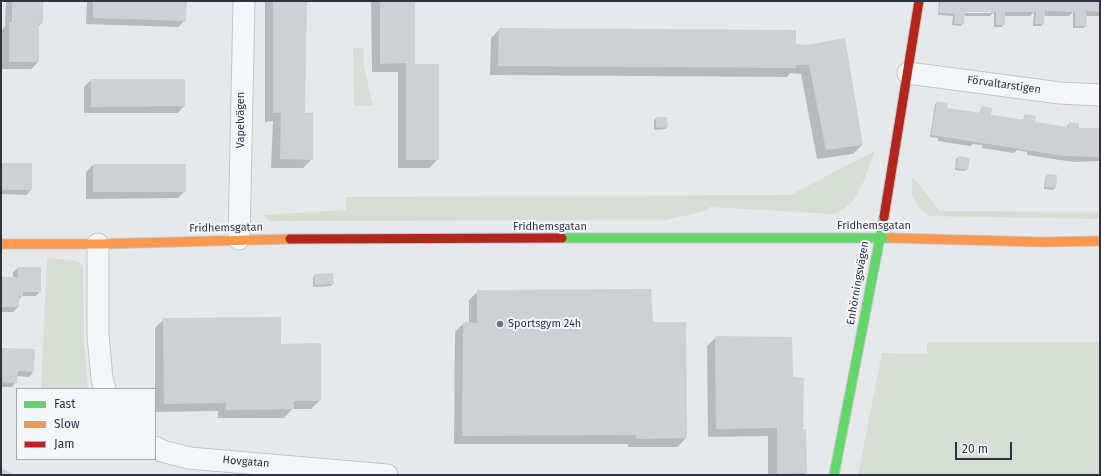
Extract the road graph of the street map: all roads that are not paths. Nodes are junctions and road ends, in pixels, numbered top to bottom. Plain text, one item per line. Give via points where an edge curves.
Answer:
1 (244, 1) edge
2 (919, 1) edge
3 (908, 72) junction
4 (1100, 95) edge
5 (878, 238) junction
6 (239, 240) junction
7 (1100, 241) edge
8 (1, 244) edge
9 (98, 244) junction
10 (105, 388) edge
11 (156, 448) edge
12 (387, 475) edge
13 (834, 475) edge

1 - 6 street, Vapelvägen
2 - 3 street, Enhörningsvägen
3 - 4 street, Förvaltarstigen via 1060,93
3 - 5 street, Enhörningsvägen
5 - 6 street, Fridhemsgatan
5 - 7 street, Fridhemsgatan
5 - 13 street, Enhörningsvägen
6 - 9 street, Fridhemsgatan
8 - 9 street, Fridhemsgatan
9 - 10 street via 98,335
11 - 12 street, Hovgatan via 189,458

